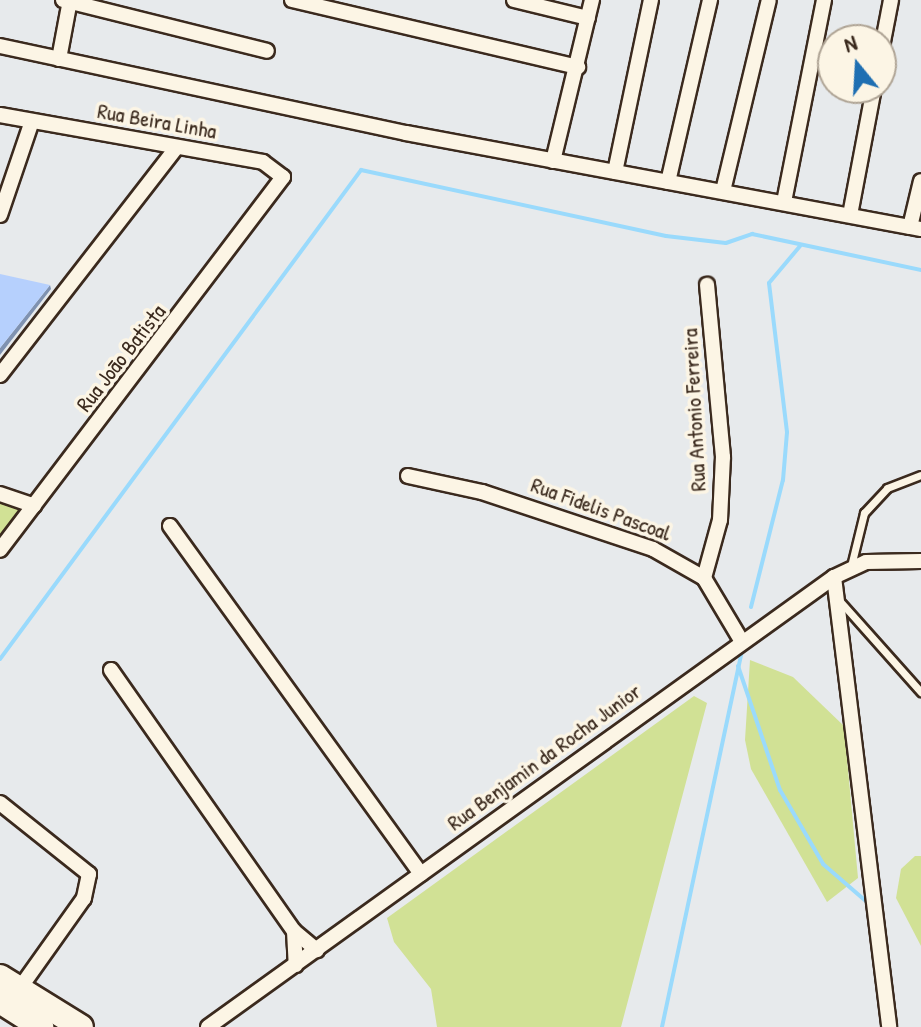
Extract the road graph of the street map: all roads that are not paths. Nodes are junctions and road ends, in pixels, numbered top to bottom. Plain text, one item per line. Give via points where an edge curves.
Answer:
1 (292, 0) edge
2 (514, 0) edge
3 (592, 0) edge
4 (651, 0) edge
5 (710, 0) edge
6 (769, 0) edge
7 (824, 0) edge
8 (891, 0) edge
9 (67, 1) edge
10 (588, 18) junction
11 (886, 24) edge
12 (0, 46) edge
13 (267, 51) dead end
14 (59, 59) junction
15 (578, 67) junction
16 (871, 104) edge
17 (0, 115) edge
18 (32, 121) junction
19 (176, 148) junction
20 (553, 161) junction
21 (615, 172) junction
22 (921, 181) edge
23 (668, 182) junction
24 (723, 191) junction
25 (278, 192) joint
26 (784, 202) junction
27 (0, 215) edge
28 (850, 215) junction
29 (916, 228) edge
30 (707, 285) dead end
31 (0, 375) edge
32 (921, 475) edge
33 (408, 476) dead end
34 (0, 494) edge
35 (34, 506) junction
36 (170, 526) dead end
37 (0, 550) edge
38 (921, 561) edge
39 (851, 566) junction
40 (834, 577) junction
41 (704, 578) junction
42 (837, 597) junction
43 (741, 640) junction
44 (111, 670) dead end
45 (921, 692) edge
46 (0, 803) edge
47 (421, 874) junction
48 (294, 931) junction
49 (317, 950) junction
50 (296, 965) junction
51 (7, 989) edge
52 (41, 1027) edge
53 (81, 1027) edge
54 (208, 1027) edge
55 (889, 1027) edge

1 - 15 street
2 - 10 street
3 - 10 street
4 - 21 street
5 - 23 street
6 - 24 street
7 - 26 street
8 - 11 street
9 - 13 street
9 - 14 street
10 - 15 street
12 - 14 street
14 - 20 street
15 - 20 street
16 - 28 street
17 - 18 street, Rua Beira Linha
18 - 19 street, Rua Beira Linha
18 - 27 street
19 - 25 street, Rua Beira Linha via 277,167
19 - 31 street
20 - 21 street
21 - 23 street
22 - 29 street
23 - 24 street
24 - 26 street
25 - 35 street, Rua Joāo Batista
26 - 28 street
28 - 29 street
30 - 41 street, Rua Antonio Ferreira via 723,457 720,520
32 - 39 lane via 887,488 870,506
33 - 41 street, Rua Fidelis Pascoal via 613,533
34 - 35 street
35 - 37 street, Rua Joāo Batista
36 - 47 street
38 - 39 street, Rua Benjamin da Rocha Junior
39 - 40 street, Rua Benjamin da Rocha Junior
40 - 42 street
40 - 43 street, Rua Benjamin da Rocha Junior
41 - 43 street
42 - 45 lane
42 - 55 street
43 - 47 street, Rua Benjamin da Rocha Junior
44 - 48 street
46 - 51 street via 89,874 84,898
47 - 49 street, Rua Benjamin da Rocha Junior
48 - 49 street
48 - 50 street
49 - 50 street, Rua Benjamin da Rocha Junior
50 - 54 street, Rua Benjamin da Rocha Junior
51 - 52 main road
51 - 53 main road

